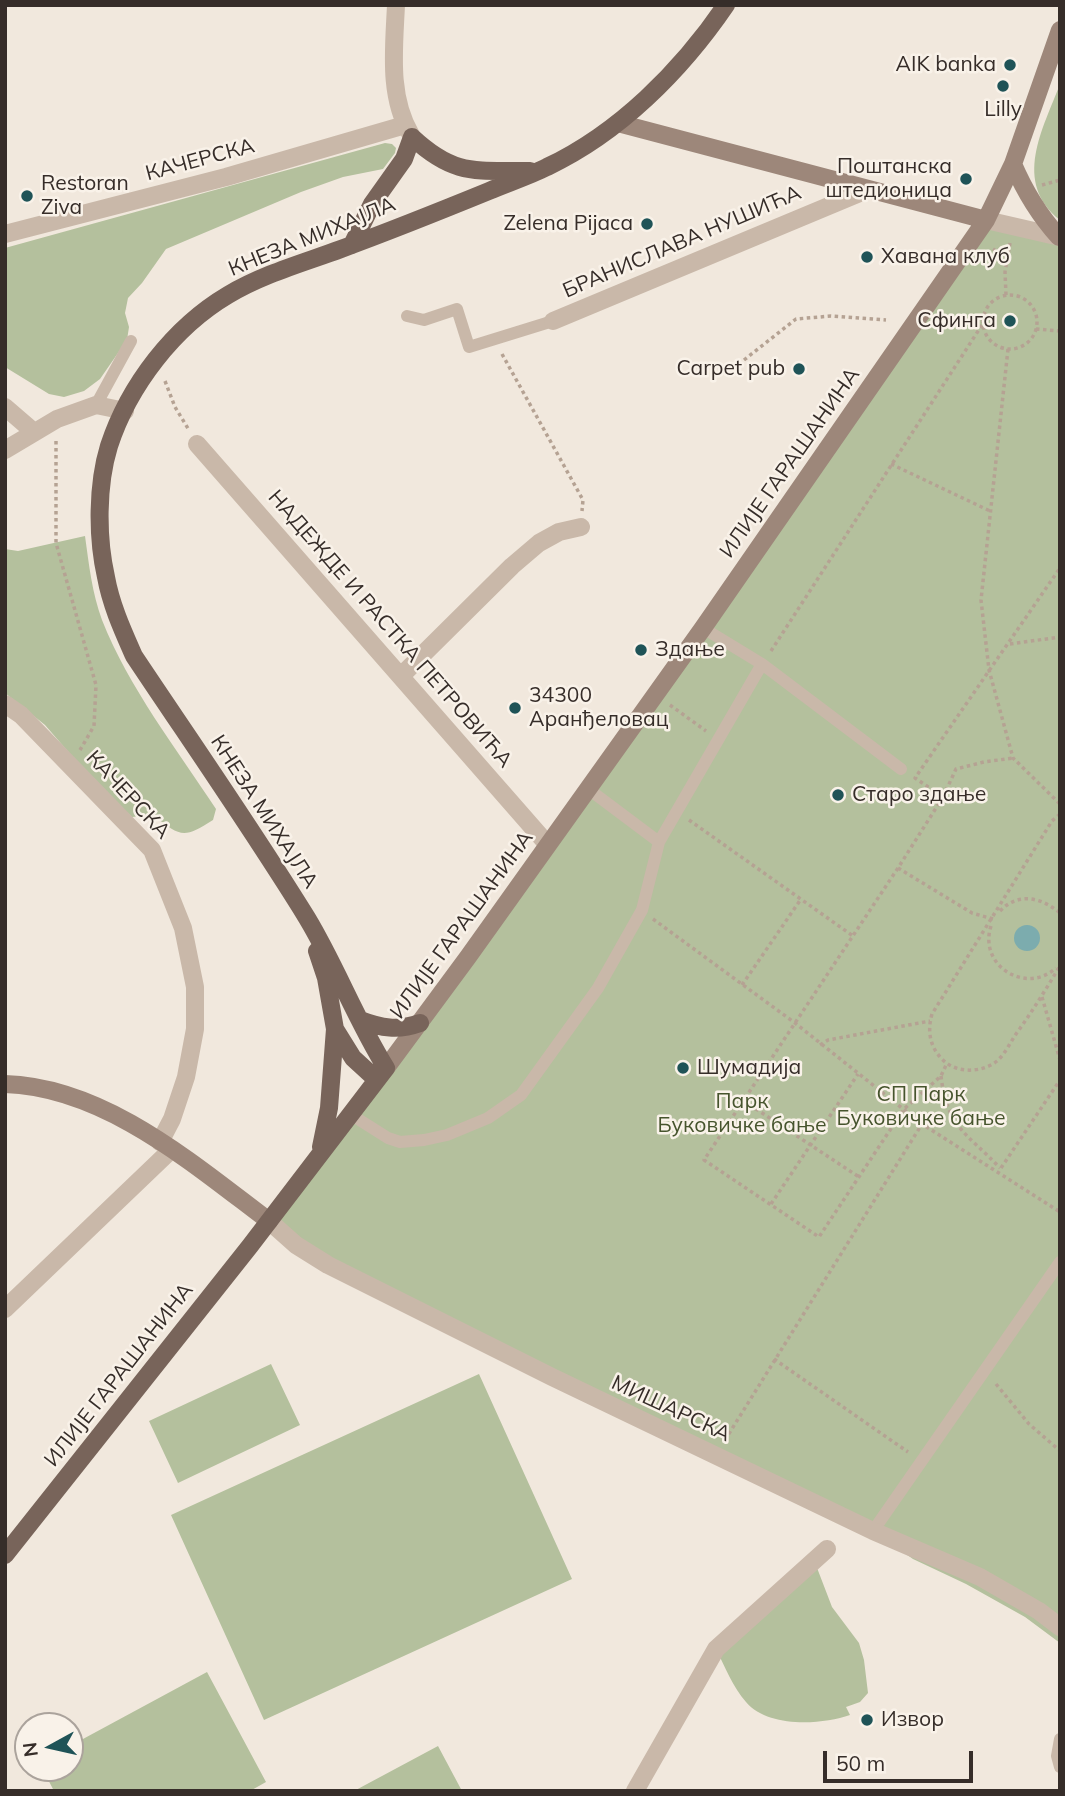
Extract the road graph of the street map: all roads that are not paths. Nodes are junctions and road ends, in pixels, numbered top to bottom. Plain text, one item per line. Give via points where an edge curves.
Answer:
1 (396, 5) edge
2 (726, 5) edge
3 (1060, 30) edge
4 (618, 123) junction
5 (409, 131) junction
6 (1013, 164) junction
7 (538, 171) junction
8 (867, 190) junction
9 (986, 220) junction
10 (5, 234) edge
11 (1059, 237) edge
12 (352, 245) junction
13 (407, 316) dead end
14 (553, 321) joint
15 (131, 341) dead end
16 (96, 405) junction
17 (5, 407) edge
18 (125, 411) junction
19 (34, 432) junction
20 (197, 444) road end
21 (5, 450) edge
22 (581, 527) road end
23 (703, 628) junction
24 (762, 664) junction
25 (402, 675) junction
26 (5, 704) edge
27 (901, 769) dead end
28 (587, 788) junction
29 (659, 842) junction
30 (548, 845) junction
31 (306, 917) junction
32 (360, 1020) junction
33 (420, 1023) junction
34 (335, 1029) junction
35 (382, 1074) junction
36 (5, 1084) edge
37 (350, 1114) junction
38 (166, 1146) junction
39 (319, 1153) junction
40 (269, 1221) junction
41 (1060, 1262) edge
42 (5, 1309) edge
43 (873, 1531) junction
44 (827, 1549) dead end
45 (5, 1555) edge
46 (1060, 1627) edge
47 (1060, 1739) edge
48 (1060, 1767) edge
49 (635, 1791) edge

1 - 5 street via 395,89
2 - 4 main road, КНЕЗА МИХАЈЛА via 681,63
3 - 6 street, ИЛИЈЕ ГАРАШАНИНА
4 - 7 main road, КНЕЗА МИХАЈЛА
4 - 8 street
5 - 7 main road via 431,155 450,166
5 - 10 street, КАЧЕРСКА
5 - 12 main road via 404,159 372,204
6 - 9 street, ИЛИЈЕ ГАРАШАНИНА
6 - 11 street via 1027,196
7 - 12 main road, КНЕЗА МИХАЈЛА
8 - 9 street
8 - 14 street, БРАНИСЛАВА НУШИЋА
9 - 11 street
9 - 23 street, ИЛИЈЕ ГАРАШАНИНА
12 - 18 main road, КНЕЗА МИХАЈЛА via 269,274 229,294 192,321 141,380
13 - 14 lane via 424,320 457,309 470,347
15 - 16 lane
16 - 18 street
16 - 19 street
17 - 19 street
18 - 31 main road, КНЕЗА МИХАЈЛА via 109,446 99,515 106,578 117,618 134,656
19 - 21 street
20 - 25 street, НАДЕЖДЕ И РАСТКА ПЕТРОВИЋА
22 - 25 street via 539,542
23 - 24 lane
23 - 28 street, ИЛИЈЕ ГАРАШАНИНА
24 - 27 lane
24 - 29 lane
25 - 30 street, НАДЕЖДЕ И РАСТКА ПЕТРОВИЋА
26 - 38 street, КАЧЕРСКА via 152,850 183,928 195,987 195,1029
28 - 29 lane
28 - 30 street, ИЛИЈЕ ГАРАШАНИНА
29 - 37 lane via 642,910 598,988 521,1095 488,1118 424,1140 388,1138
30 - 33 street, ИЛИЈЕ ГАРАШАНИНА
31 - 32 main road, КНЕЗА МИХАЈЛА
31 - 34 main road, КНЕЗА МИХАЈЛА via 326,978
32 - 33 main road via 386,1028
32 - 35 main road, КНЕЗА МИХАЈЛА
33 - 35 street, ИЛИЈЕ ГАРАШАНИНА
34 - 35 main road, КНЕЗА МИХАЈЛА via 353,1058
34 - 39 main road via 330,1108
35 - 37 main road, ИЛИЈЕ ГАРАШАНИНА
36 - 38 street via 89,1102
37 - 39 main road, ИЛИЈЕ ГАРАШАНИНА
38 - 40 street
38 - 42 street
39 - 40 main road, ИЛИЈЕ ГАРАШАНИНА
40 - 43 street, МИШАРСКА via 328,1265
40 - 45 main road, ИЛИЈЕ ГАРАШАНИНА
41 - 43 lane
43 - 46 street, МИШАРСКА via 980,1577
44 - 49 street via 716,1649
47 - 48 lane

